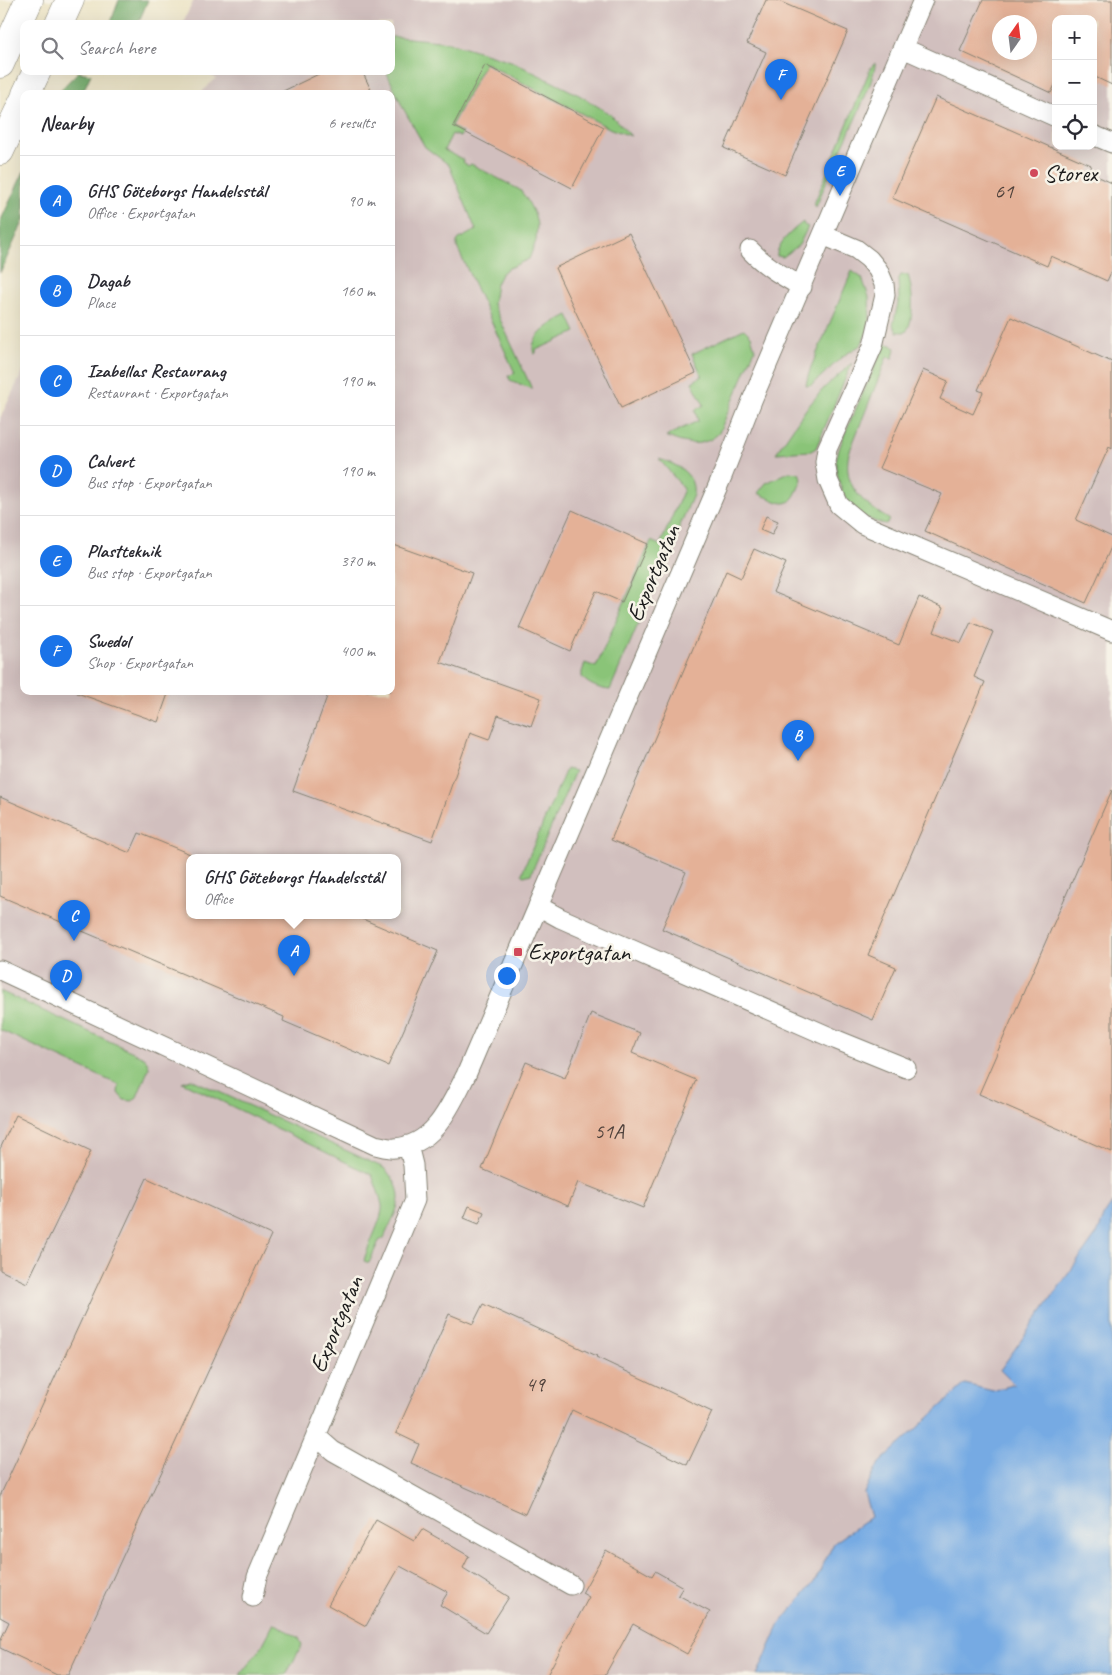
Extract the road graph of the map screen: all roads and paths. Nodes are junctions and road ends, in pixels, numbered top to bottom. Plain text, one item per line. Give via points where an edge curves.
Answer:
1 (29, 0) edge
2 (70, 0) edge
3 (923, 0) edge
4 (61, 20) edge
5 (903, 48) junction
6 (0, 64) edge
7 (35, 75) edge
8 (28, 90) edge
9 (20, 108) edge
10 (1052, 115) edge
11 (1097, 136) edge
12 (1112, 143) edge
13 (0, 151) edge
14 (823, 235) junction
15 (750, 250) dead end
16 (802, 287) junction
17 (1112, 632) edge
18 (538, 906) junction
19 (0, 970) edge
20 (906, 1068) dead end
21 (408, 1145) junction
22 (316, 1436) junction
23 (571, 1585) dead end
24 (253, 1597) dead end

1 - 6 highway
2 - 4 highway
3 - 5 street, Exportgatan
5 - 10 street
5 - 14 street, Exportgatan
7 - 8 highway
9 - 13 highway
11 - 12 street
14 - 16 street, Exportgatan
14 - 17 street via 856,249 869,259 878,270 885,296 872,346 827,449 828,480 839,506 862,524
15 - 16 street via 776,272
16 - 18 street, Exportgatan
18 - 20 street via 836,1040
18 - 21 street, Exportgatan via 446,1116 434,1129
19 - 21 street, Exportgatan via 354,1136 375,1145 394,1148
21 - 22 street, Exportgatan via 415,1200
22 - 23 street via 333,1450
22 - 24 street, Exportgatan via 257,1577

